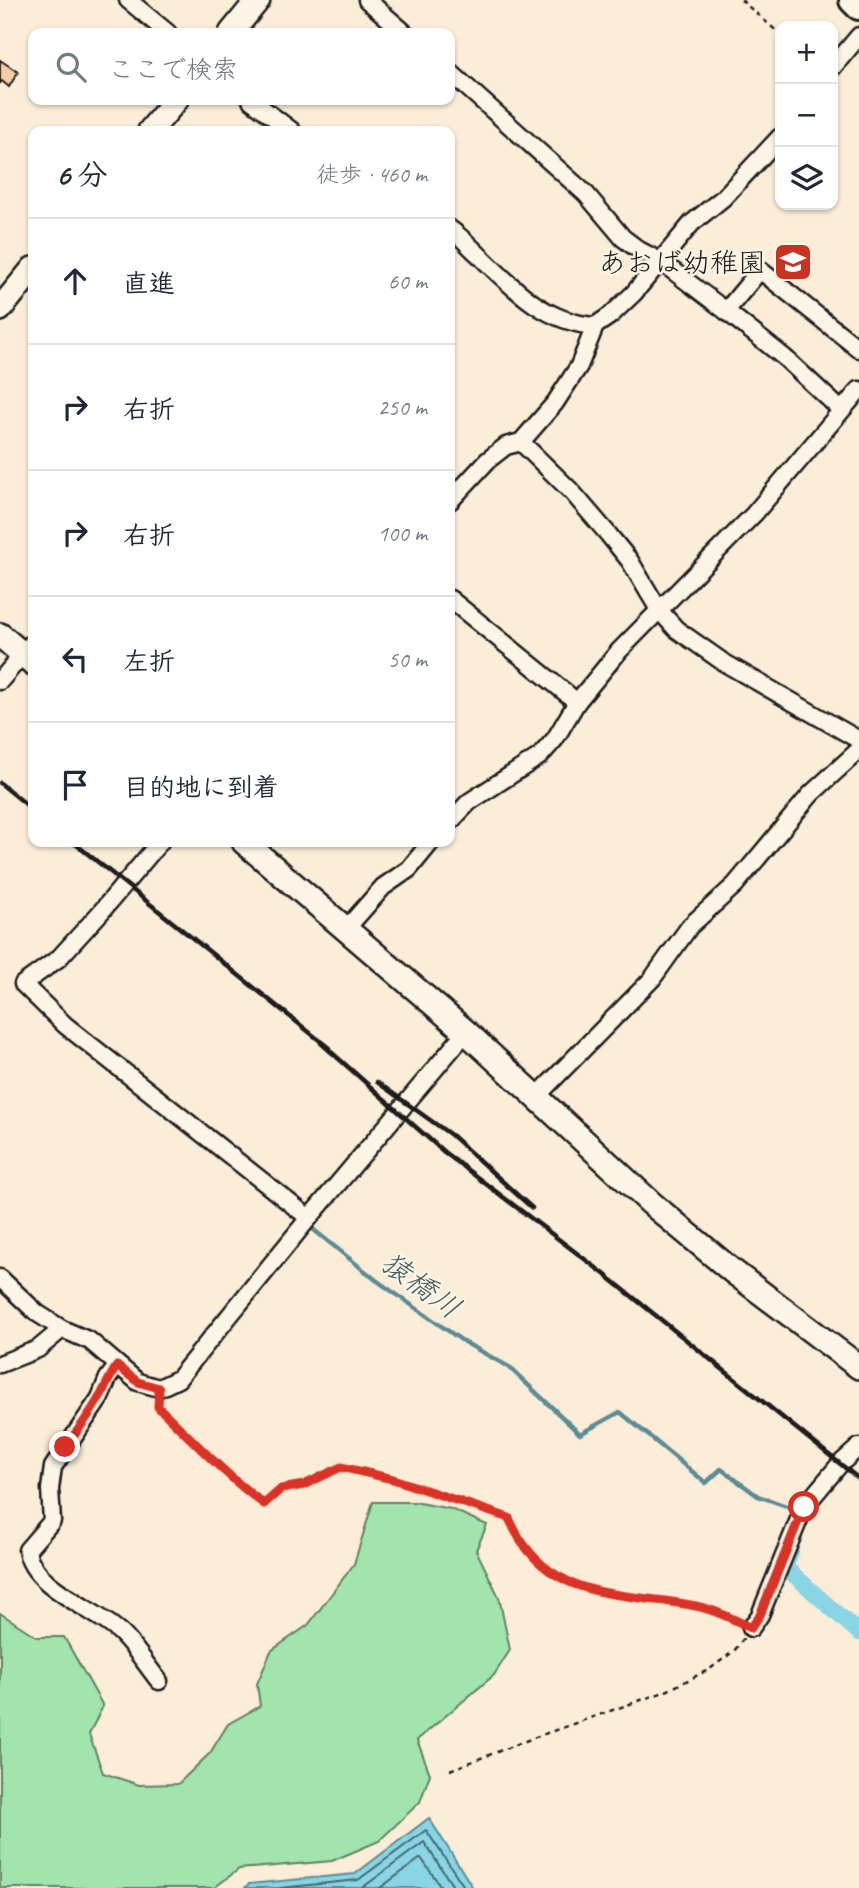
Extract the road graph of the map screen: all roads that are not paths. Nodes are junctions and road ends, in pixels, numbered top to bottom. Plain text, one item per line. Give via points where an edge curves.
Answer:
1 (128, 0) edge
2 (258, 0) edge
3 (367, 0) edge
4 (853, 0) edge
5 (859, 6) edge
6 (162, 28) edge
7 (235, 28) edge
8 (399, 28) edge
9 (859, 36) edge
10 (838, 61) edge
11 (455, 76) edge
12 (172, 105) edge
13 (258, 105) edge
14 (154, 126) edge
15 (285, 126) edge
16 (775, 143) edge
17 (455, 234) edge
18 (660, 261) junction
19 (28, 276) edge
20 (0, 309) edge
21 (726, 311) junction
22 (595, 326) junction
23 (859, 349) edge
24 (859, 390) edge
25 (841, 410) junction
26 (521, 442) junction
27 (455, 496) edge
28 (455, 604) edge
29 (659, 610) junction
30 (0, 635) edge
31 (28, 652) edge
32 (28, 655) edge
33 (0, 681) edge
34 (578, 702) junction
35 (859, 740) edge
36 (859, 750) edge
37 (455, 817) edge
38 (156, 847) edge
39 (250, 847) edge
40 (427, 847) edge
41 (346, 929) junction
42 (466, 1032) junction
43 (536, 1097) junction
44 (306, 1221) junction
45 (0, 1278) edge
46 (62, 1329) junction
47 (0, 1364) edge
48 (117, 1366) junction
49 (859, 1367) edge
50 (859, 1447) edge
51 (751, 1628) road end
52 (159, 1681) dead end

1 - 6 street
2 - 7 street
3 - 8 street
4 - 5 main road
9 - 10 street
11 - 18 street via 586,194 623,238
12 - 14 street
13 - 15 street
16 - 18 street via 692,223
17 - 22 street via 541,310 575,325
18 - 21 street
18 - 22 street via 634,293
19 - 20 street
21 - 23 street via 760,270
21 - 25 street
22 - 26 street via 579,366
24 - 25 street
25 - 29 street via 754,514
26 - 27 street via 506,446 488,460
26 - 29 street via 608,534
28 - 34 street
29 - 34 street
29 - 35 street via 696,645
30 - 31 street
32 - 33 street
34 - 37 street via 540,756 469,802
36 - 43 street via 811,794 735,885 690,926 652,979
38 - 44 street via 59,958 23,984 65,1025
39 - 41 street
40 - 41 street
41 - 42 street
42 - 43 street
42 - 44 street
43 - 49 street via 652,1204
44 - 48 street via 178,1379 159,1388 138,1382
45 - 46 street via 37,1313
46 - 47 street via 38,1349
46 - 48 street via 90,1342
48 - 52 street via 53,1467 52,1521 27,1550 29,1562 48,1582 123,1635
50 - 51 street via 802,1511

